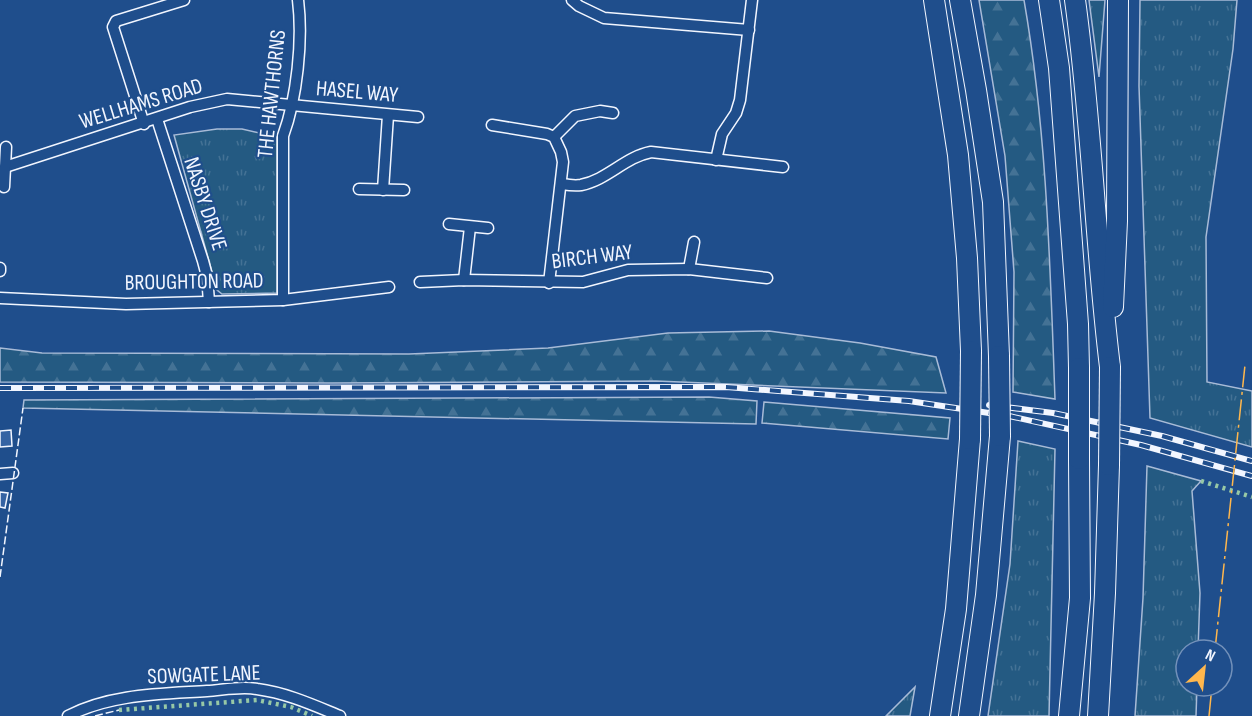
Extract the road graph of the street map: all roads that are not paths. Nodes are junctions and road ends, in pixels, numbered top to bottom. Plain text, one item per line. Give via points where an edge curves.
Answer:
1 (184, 0) edge
2 (298, 0) edge
3 (572, 0) edge
4 (752, 0) edge
5 (934, 0) edge
6 (960, 0) edge
7 (1049, 0) edge
8 (1075, 0) edge
9 (1118, 0) edge
10 (749, 30) junction
11 (292, 106) junction
12 (614, 113) dead end
13 (388, 115) junction
14 (418, 117) dead end
15 (157, 119) junction
16 (144, 123) junction
17 (492, 125) dead end
18 (554, 137) junction
19 (6, 147) dead end
20 (716, 160) junction
21 (5, 166) junction
22 (783, 167) dead end
23 (562, 184) junction
24 (4, 187) dead end
25 (358, 189) dead end
26 (383, 190) junction
27 (404, 190) dead end
28 (450, 224) dead end
29 (470, 227) junction
30 (488, 228) dead end
31 (694, 242) dead end
32 (689, 269) junction
33 (767, 278) dead end
34 (464, 280) junction
35 (420, 282) dead end
36 (549, 283) junction
37 (389, 287) dead end
38 (0, 298) edge
39 (283, 300) junction
40 (209, 302) junction
41 (1110, 367) junction
42 (13, 473) dead end
43 (0, 474) edge
44 (68, 716) edge
45 (340, 716) edge
46 (940, 716) edge
47 (969, 716) edge
48 (1069, 716) edge
49 (1098, 716) edge

1 - 16 street via 116,21 113,27
2 - 11 street, THE HAWTHORNS
3 - 10 street via 604,18
4 - 10 street
5 - 46 highway, bridge via 958,155 971,351 970,439 956,609
6 - 47 highway, bridge via 993,202 999,356 1000,436 987,595
7 - 48 highway, bridge via 1059,68 1078,324 1080,598
8 - 41 highway
9 - 41 highway via 1117,221
10 - 20 street via 742,87 735,113 722,134
11 - 13 street, HASEL WAY
11 - 15 street, WELLHAMS ROAD via 227,99
11 - 39 street, THE HAWTHORNS via 283,136
12 - 18 street via 600,111 575,116
13 - 14 street, HASEL WAY
13 - 26 street
15 - 16 street, WELLHAMS ROAD
15 - 40 street, NASBY DRIVE via 205,268
16 - 21 street, WELLHAMS ROAD
17 - 18 street
18 - 23 street via 563,162
19 - 21 street
20 - 22 street
20 - 23 street via 651,152 580,186
21 - 24 street
23 - 36 street
25 - 26 street
26 - 27 street
28 - 29 street
29 - 30 street
29 - 34 street
31 - 32 street
32 - 33 street, BIRCH WAY
32 - 36 street, BIRCH WAY via 628,270 583,282
34 - 35 street, BIRCH WAY
34 - 36 street, BIRCH WAY
37 - 39 street, BROUGHTON ROAD
38 - 40 street, BROUGHTON ROAD via 126,304
39 - 40 street, BROUGHTON ROAD
41 - 49 highway, bridge
42 - 43 street
44 - 45 street, SOWGATE LANE via 117,700 254,688 281,693

